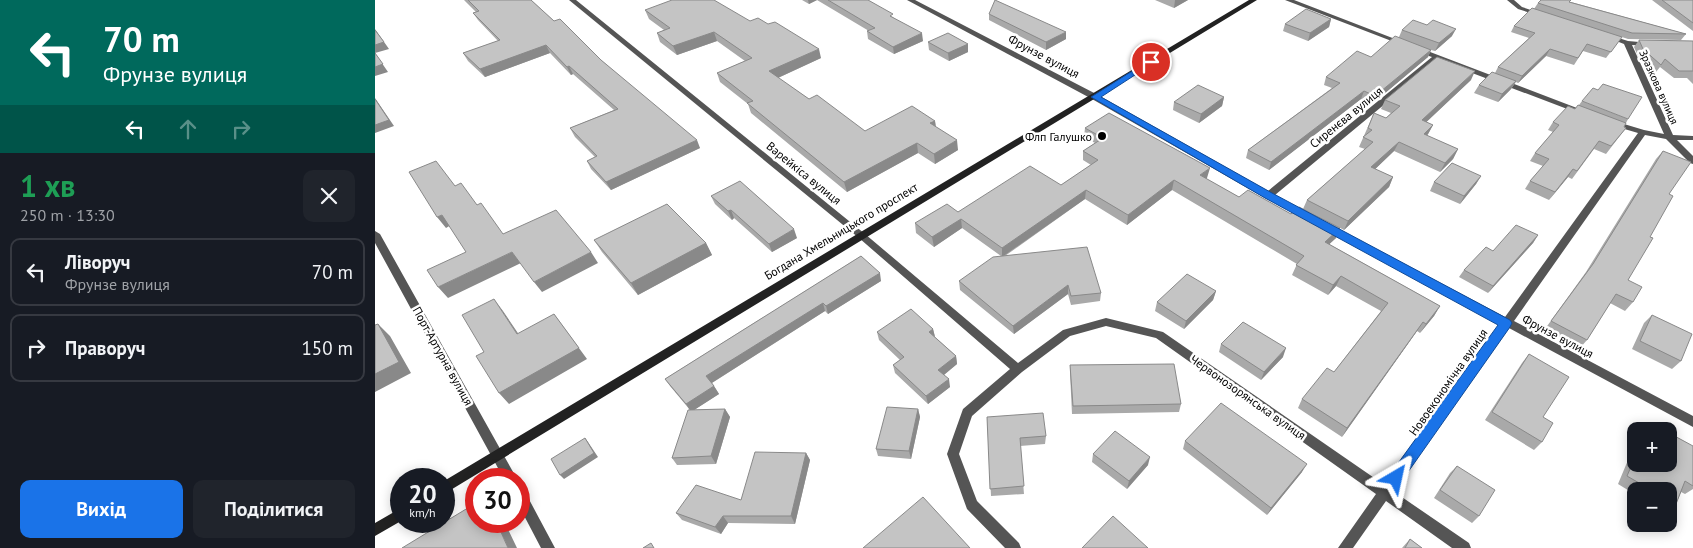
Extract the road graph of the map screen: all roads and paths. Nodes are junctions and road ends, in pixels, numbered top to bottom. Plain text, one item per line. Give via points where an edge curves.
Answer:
1 (572, 0) edge
2 (910, 0) edge
3 (1254, 0) edge
4 (1288, 0) edge
5 (1510, 0) edge
6 (1547, 17) edge
7 (1600, 34) edge
8 (1627, 43) junction
9 (1655, 44) edge
10 (1437, 56) junction
11 (1095, 97) junction
12 (1596, 116) edge
13 (1605, 120) edge
14 (1642, 134) junction
15 (1670, 138) junction
16 (1693, 138) edge
17 (1693, 161) edge
18 (1268, 196) junction
19 (375, 234) edge
20 (862, 236) junction
21 (1506, 323) junction
22 (1018, 369) junction
23 (1693, 422) edge
24 (498, 456) junction
25 (505, 468) edge
26 (455, 481) edge
27 (1385, 493) junction
28 (530, 514) edge
29 (390, 521) edge
30 (375, 530) edge
31 (548, 548) edge
32 (1014, 548) edge
33 (1345, 548) edge
34 (1464, 548) edge

1 - 20 street, Варейкіса вулиця
2 - 11 street, Фрунзе вулиця
3 - 11 main road, Богдана Хмельницького проспект
4 - 10 street
5 - 6 street via 1520,8
7 - 8 street
8 - 9 street
8 - 15 street, Зразкова вулиця
10 - 12 street
10 - 18 street, Сиренєва вулиця
11 - 18 street, Фрунзе вулиця
11 - 20 main road, Богдана Хмельницького проспект
13 - 14 street
14 - 15 street
14 - 21 street, Новоекономічна вулиця
15 - 16 street
15 - 17 street, Зразкова вулиця
18 - 21 street, Фрунзе вулиця
19 - 24 street, Порт-Артурна вулиця
20 - 22 street, Варейкіса вулиця
20 - 24 main road, Богдана Хмельницького проспект
21 - 23 street, Фрунзе вулиця
21 - 27 street, Новоекономічна вулиця
22 - 27 street, Червонозорянська вулиця via 1067,333 1106,322 1159,335
22 - 32 street, Червонозорянська вулиця via 967,413 953,454 972,505
24 - 25 street, Порт-Артурна вулиця
24 - 26 main road, Богдана Хмельницького проспект
27 - 33 street, Новоекономічна вулиця
27 - 34 street, Червонозорянська вулиця
28 - 31 street
29 - 30 main road

